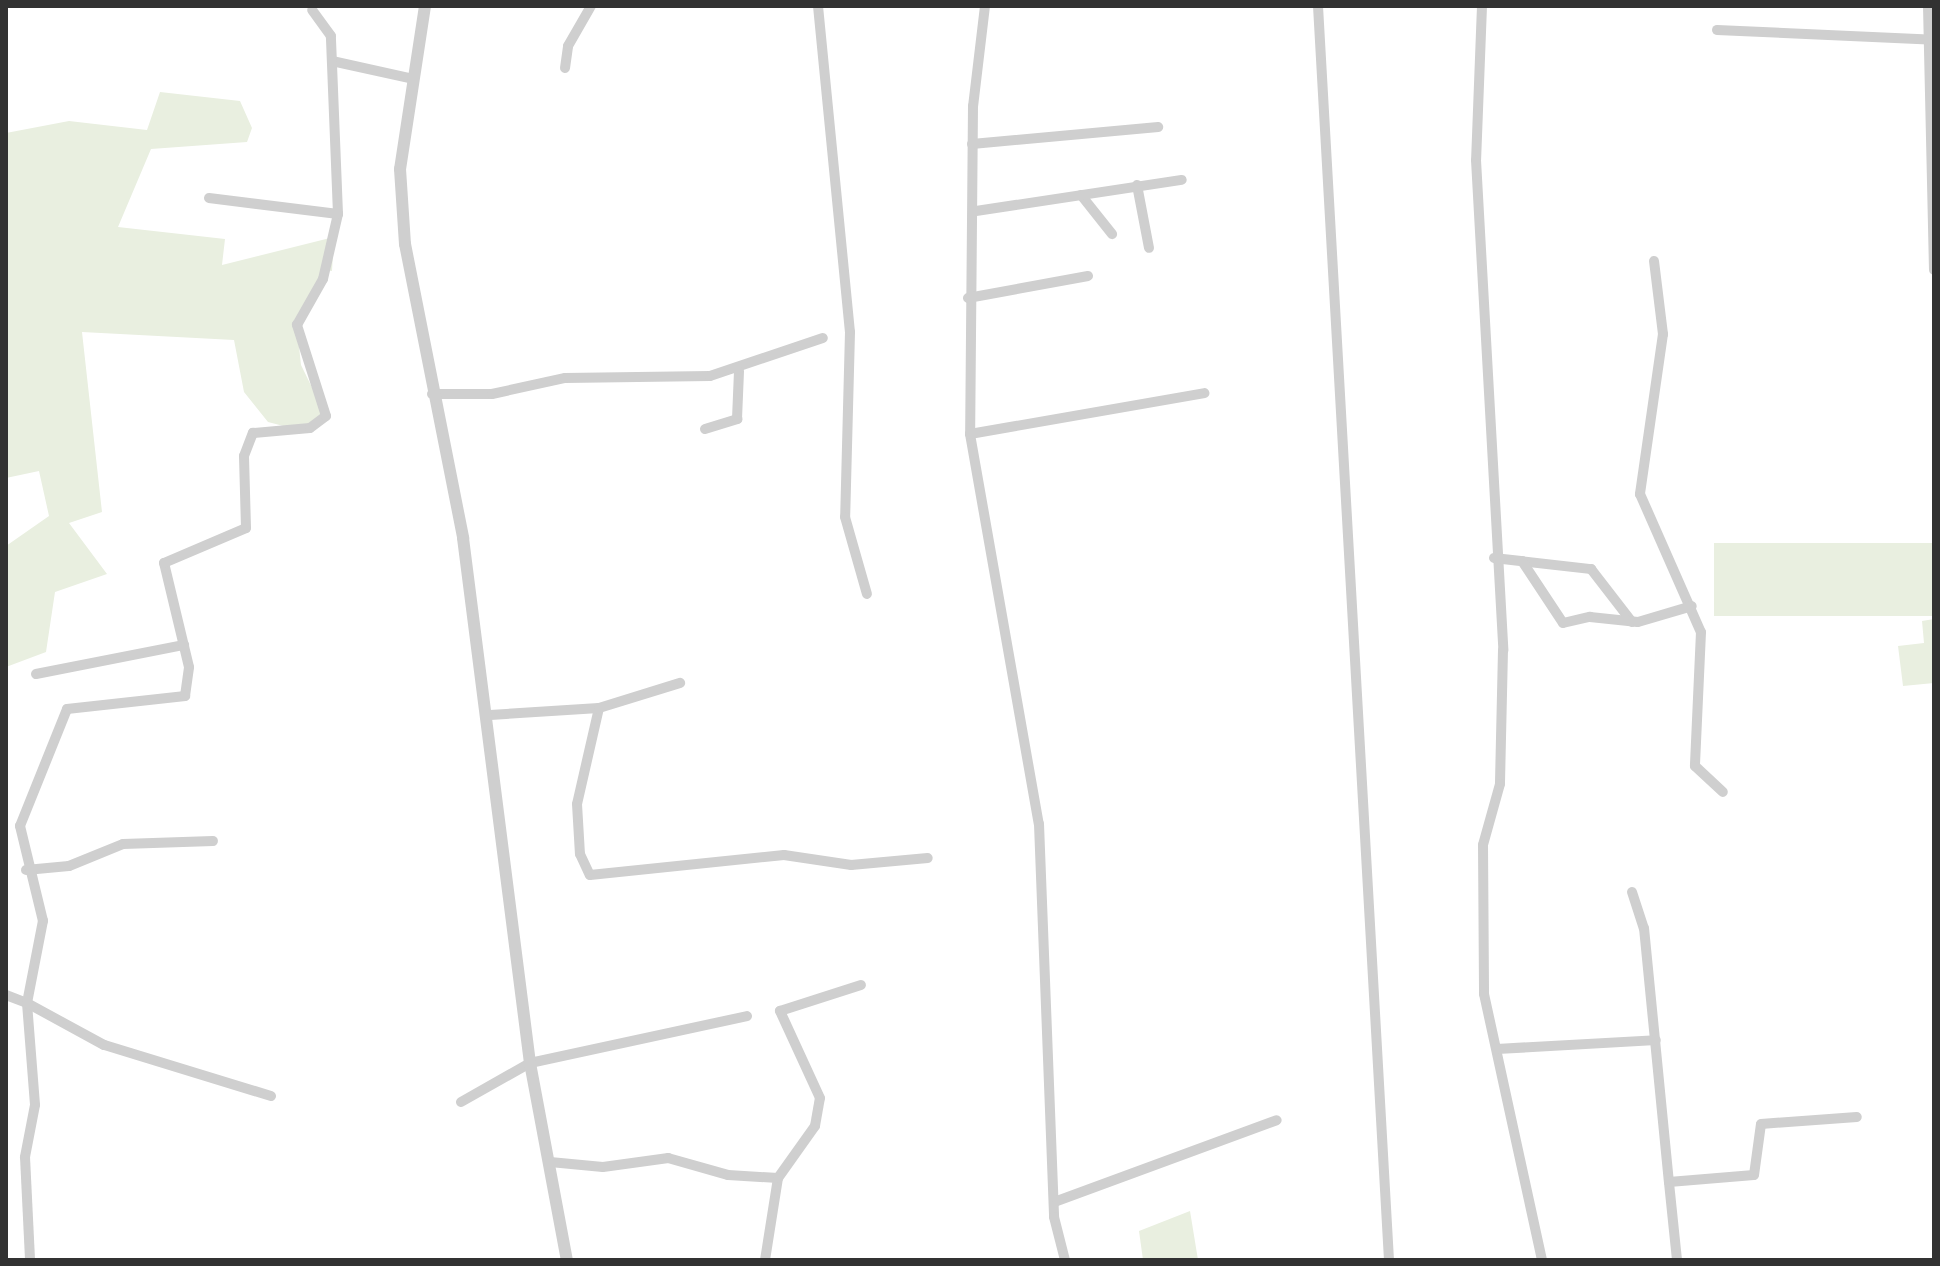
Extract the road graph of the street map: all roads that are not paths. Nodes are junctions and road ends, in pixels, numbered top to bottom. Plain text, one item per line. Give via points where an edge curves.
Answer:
1 (425, 6) edge
2 (591, 6) edge
3 (818, 6) edge
4 (985, 6) edge
5 (1318, 6) edge
6 (1482, 6) edge
7 (1928, 6) edge
8 (312, 10) dead end
9 (1717, 30) dead end
10 (1930, 40) edge
11 (332, 61) junction
12 (565, 68) dead end
13 (413, 79) junction
14 (1158, 127) dead end
15 (972, 144) junction
16 (1182, 180) dead end
17 (1137, 185) junction
18 (1081, 195) junction
19 (209, 198) dead end
20 (976, 211) junction
21 (338, 214) junction
22 (1112, 234) dead end
23 (1149, 248) dead end
24 (1654, 261) dead end
25 (1934, 270) edge
26 (1088, 276) dead end
27 (968, 298) junction
28 (823, 338) dead end
29 (739, 371) junction
30 (1204, 393) dead end
31 (432, 394) junction
32 (705, 429) dead end
33 (970, 434) junction
34 (1494, 558) junction
35 (1522, 561) junction
36 (867, 594) dead end
37 (1692, 606) junction
38 (1632, 622) junction
39 (184, 645) junction
40 (36, 674) dead end
41 (680, 683) dead end
42 (599, 708) junction
43 (490, 715) junction
44 (1723, 792) dead end
45 (213, 841) dead end
46 (928, 858) dead end
47 (26, 870) junction
48 (1632, 892) dead end
49 (861, 985) dead end
50 (6, 995) edge
51 (27, 1003) junction
52 (747, 1016) dead end
53 (1656, 1040) junction
54 (1497, 1049) junction
55 (530, 1063) junction
56 (271, 1096) dead end
57 (461, 1102) dead end
58 (1857, 1117) dead end
59 (1277, 1120) dead end
60 (550, 1162) junction
61 (778, 1178) junction
62 (1669, 1182) junction
63 (1057, 1201) junction
64 (30, 1260) edge
65 (567, 1260) edge
66 (765, 1260) edge
67 (1065, 1260) edge
68 (1389, 1260) edge
69 (1542, 1260) edge
70 (1677, 1260) edge

1 - 13 street
2 - 12 street via 568,46
3 - 36 street via 850,332 845,517
4 - 15 street
5 - 68 street
6 - 34 street via 1474,122
7 - 10 street
8 - 11 street via 331,36
9 - 10 street
10 - 25 street
11 - 13 street
11 - 21 street
13 - 31 street via 401,199
14 - 15 street
15 - 20 street
16 - 17 street
17 - 18 street
17 - 23 street
18 - 20 street
18 - 22 street
19 - 21 street
20 - 27 street
21 - 39 street via 323,279 297,325 326,416 318,426 253,433 244,456 246,528 164,563
24 - 37 street via 1663,334 1640,494
26 - 27 street
27 - 33 street
28 - 29 street via 762,355
29 - 31 street via 604,382 565,378 492,394
29 - 32 street via 737,419
30 - 33 street
31 - 43 street
33 - 63 street via 1039,824
34 - 35 street
34 - 54 street via 1502,626 1501,776 1484,829 1480,924 1487,1021
35 - 38 street via 1591,569
35 - 38 street via 1563,623
37 - 38 street
37 - 44 street via 1702,640 1695,766
39 - 40 street
39 - 47 street via 189,685 181,699 123,699 62,713 24,808
41 - 42 street
42 - 43 street
42 - 46 street via 577,804 580,854 590,875 784,855 851,865
43 - 55 street
45 - 47 street via 123,844 69,866
47 - 51 street via 43,921
48 - 53 street via 1644,928
49 - 61 street via 780,1011 820,1098 815,1126
50 - 51 street
51 - 56 street via 104,1045
51 - 64 street via 35,1105 25,1157
52 - 55 street
53 - 54 street
53 - 62 street
54 - 69 street
55 - 57 street
55 - 60 street
58 - 62 street via 1761,1124 1754,1175
59 - 63 street
60 - 61 street via 603,1167 668,1158 728,1175
60 - 65 street
61 - 66 street
62 - 70 street
63 - 67 street

